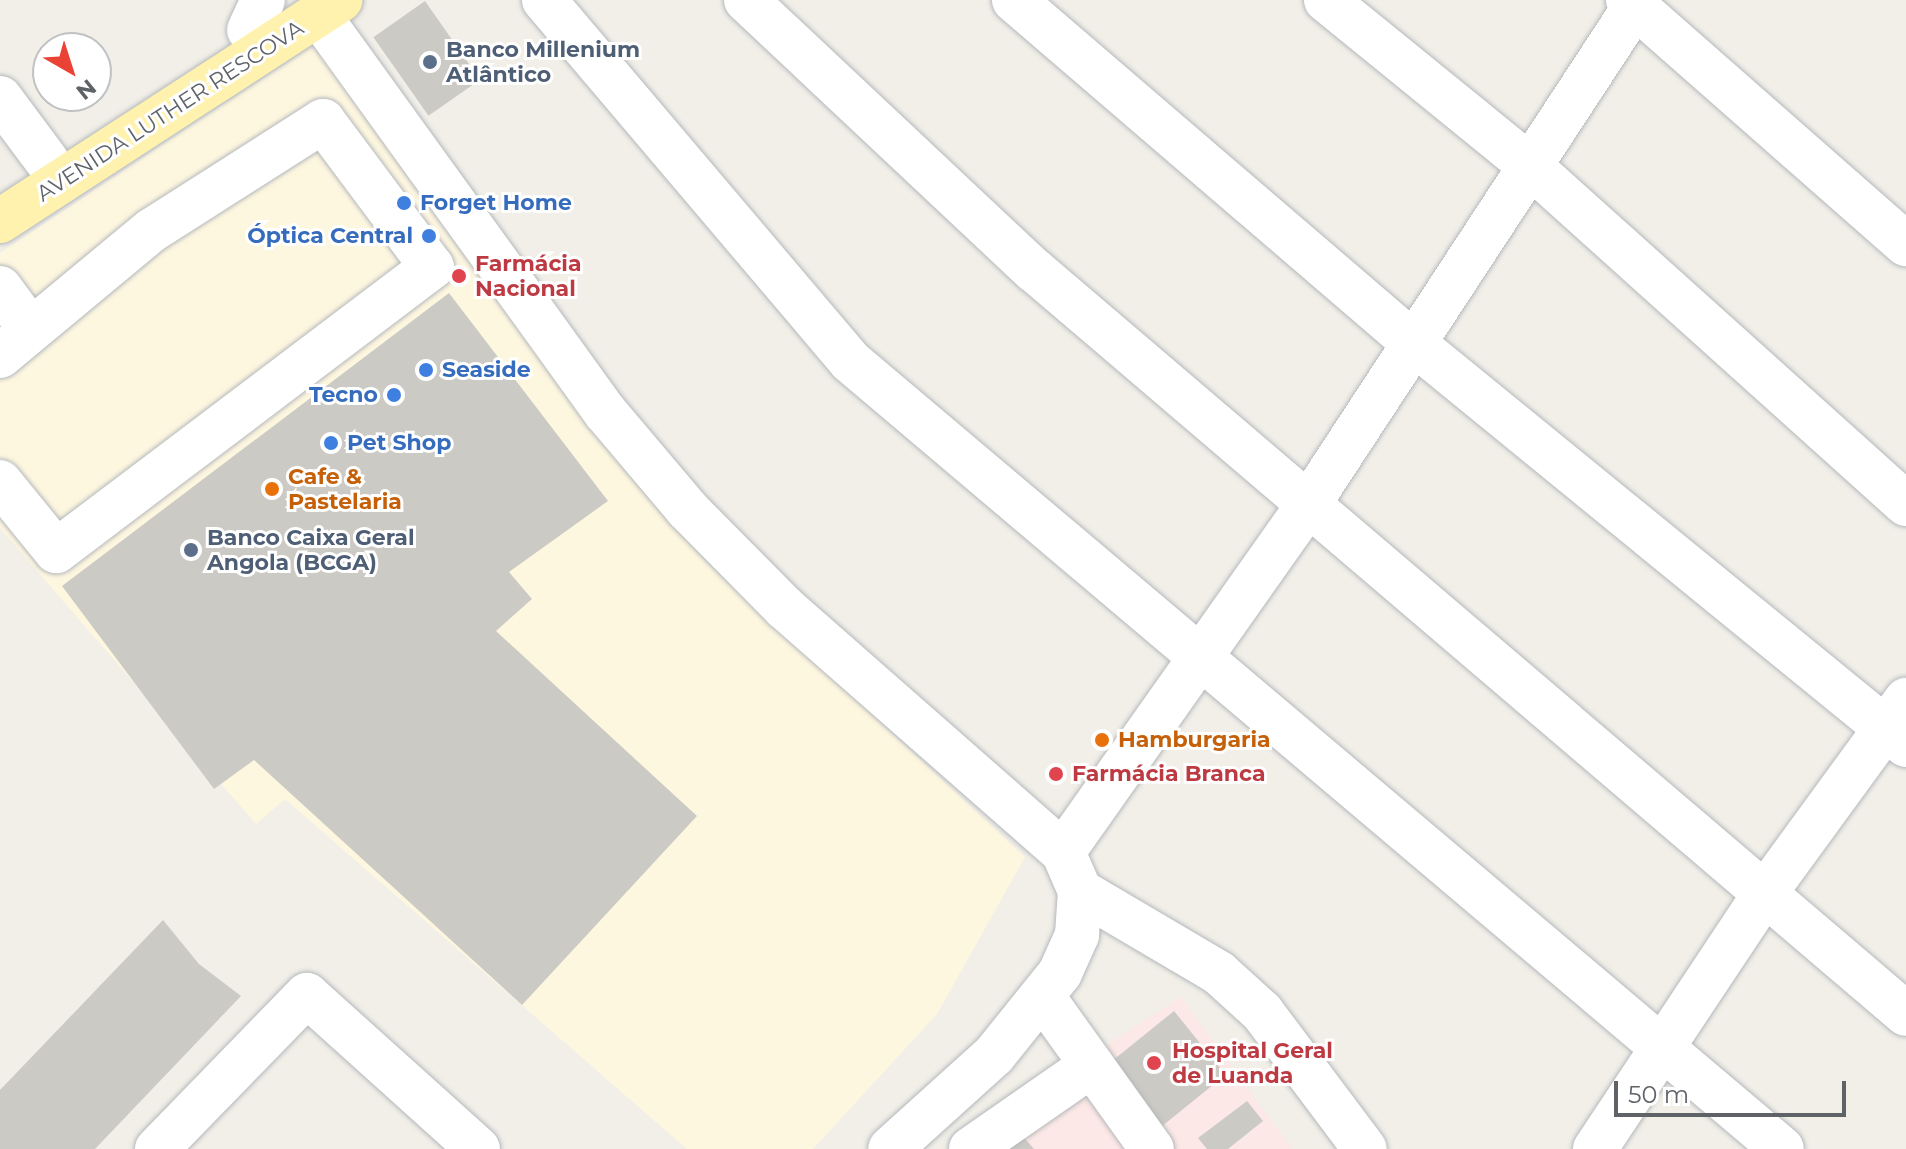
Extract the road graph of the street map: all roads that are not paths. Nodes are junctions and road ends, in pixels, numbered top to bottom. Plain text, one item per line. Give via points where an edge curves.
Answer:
1 (544, 0) edge
2 (746, 0) edge
3 (1014, 0) edge
4 (1326, 0) edge
5 (1634, 2) edge
6 (318, 5) edge
7 (256, 15) edge
8 (0, 98) edge
9 (47, 161) junction
10 (1529, 165) junction
11 (1, 215) edge
12 (1906, 244) edge
13 (0, 288) edge
14 (1411, 341) junction
15 (8, 347) edge
16 (0, 482) edge
17 (1906, 504) edge
18 (1308, 505) junction
19 (1199, 655) junction
20 (1900, 724) edge
21 (1072, 872) junction
22 (1763, 896) junction
23 (1043, 997) junction
24 (1906, 1014) edge
25 (1662, 1043) junction
26 (1092, 1065) junction
27 (1597, 1148) edge
28 (157, 1149) edge
29 (478, 1149) edge
30 (890, 1149) edge
31 (971, 1149) edge
32 (1152, 1149) edge
33 (1365, 1149) edge
34 (1782, 1149) edge

1 - 19 street via 850,361
2 - 18 street via 1034,270
3 - 14 street
4 - 10 street
5 - 10 street
5 - 12 street
6 - 7 main road, AVENIDA LUTHER RESCOVA
6 - 11 main road, AVENIDA LUTHER RESCOVA
6 - 21 street via 606,413 687,509 785,608
7 - 9 main road, AVENIDA LUTHER RESCOVA
8 - 9 street
9 - 11 main road, AVENIDA LUTHER RESCOVA
10 - 14 street
10 - 17 street
13 - 15 street
14 - 18 street
14 - 20 street
15 - 16 street via 152,230 323,121 432,267 56,551
18 - 19 street
18 - 22 street
19 - 21 street
19 - 25 street
20 - 22 street
21 - 23 street via 1077,935
21 - 33 street via 1219,973 1262,1012
22 - 24 street
22 - 25 street
23 - 26 street
23 - 30 street via 994,1055
25 - 27 street
25 - 34 street
26 - 31 street
26 - 32 street
28 - 29 street via 307,995

